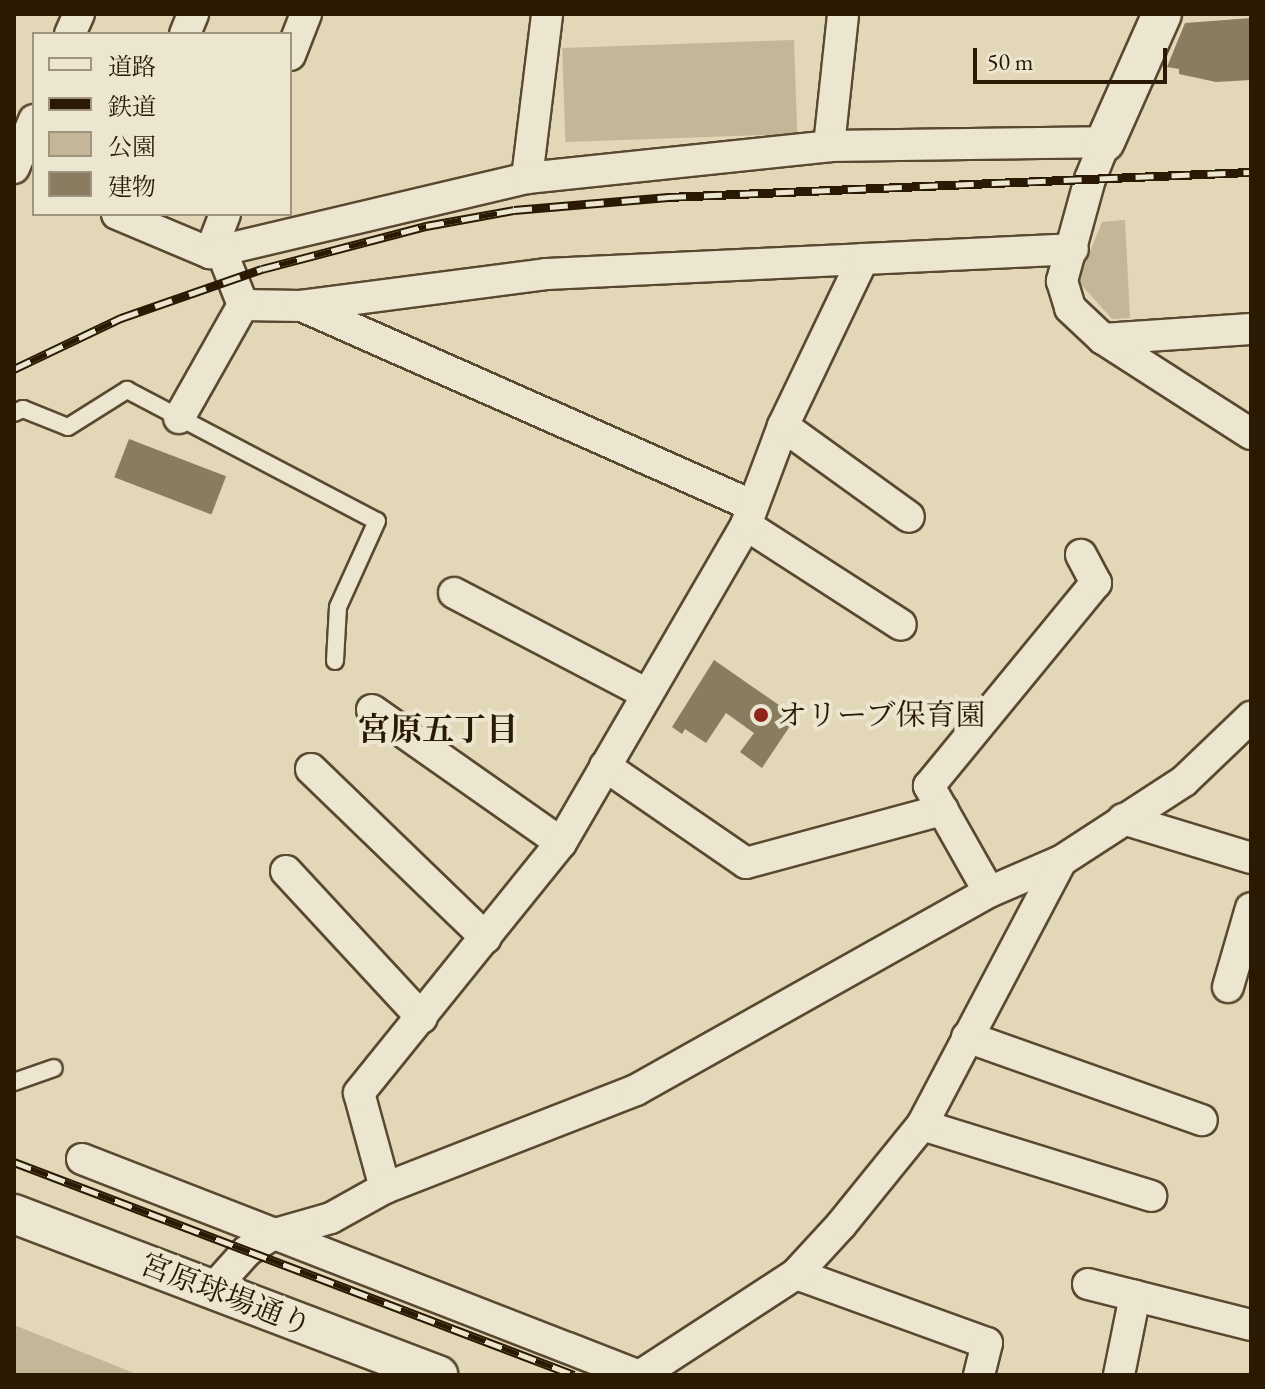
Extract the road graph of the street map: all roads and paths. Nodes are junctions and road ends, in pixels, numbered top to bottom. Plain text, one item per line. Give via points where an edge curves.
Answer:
1 (306, 14) edge
2 (314, 14) edge
3 (547, 14) edge
4 (843, 14) edge
5 (1162, 14) edge
6 (292, 50) edge
7 (32, 125) edge
8 (1105, 142) junction
9 (829, 146) junction
10 (14, 169) edge
11 (527, 178) junction
12 (122, 216) edge
13 (224, 216) edge
14 (1073, 249) junction
15 (215, 252) junction
16 (863, 259) junction
17 (243, 305) junction
18 (301, 306) junction
19 (1251, 329) edge
20 (1103, 339) junction
21 (14, 413) edge
22 (179, 418) junction
23 (783, 426) junction
24 (1251, 434) edge
25 (750, 516) junction
26 (909, 517) dead end
27 (1081, 555) dead end
28 (454, 593) dead end
29 (901, 625) dead end
30 (335, 661) dead end
31 (647, 694) junction
32 (372, 710) dead end
33 (1251, 717) edge
34 (605, 766) junction
35 (311, 769) dead end
36 (943, 810) junction
37 (1123, 819) junction
38 (561, 843) junction
39 (1251, 858) edge
40 (1061, 861) junction
41 (286, 871) dead end
42 (989, 892) junction
43 (1251, 908) edge
44 (486, 938) junction
45 (1228, 987) dead end
46 (422, 1018) junction
47 (967, 1037) junction
48 (54, 1068) dead end
49 (14, 1082) edge
50 (1202, 1120) dead end
51 (922, 1125) junction
52 (82, 1159) dead end
53 (385, 1188) junction
54 (1151, 1196) dead end
55 (14, 1214) edge
56 (272, 1235) junction
57 (796, 1274) junction
58 (1088, 1284) dead end
59 (212, 1290) junction
60 (1135, 1296) junction
61 (1251, 1325) edge
62 (438, 1375) edge
63 (639, 1375) edge
64 (979, 1375) edge
65 (1119, 1375) edge

1 - 2 street
1 - 6 street
3 - 11 street
4 - 9 street
5 - 8 street
7 - 10 street
8 - 9 street
8 - 14 street
9 - 11 street
11 - 15 street
12 - 15 street
13 - 15 street
14 - 16 street
14 - 20 street via 1062,281 1070,308
15 - 17 street
16 - 18 street via 546,274
16 - 23 street
17 - 18 street
17 - 22 street
18 - 25 street
19 - 20 street
20 - 24 street
21 - 22 lane via 23,409 68,427 127,390
22 - 30 lane via 377,521 338,607
23 - 25 street
23 - 26 street
25 - 29 street
25 - 31 street
27 - 36 street via 1096,583 929,786
28 - 31 street
31 - 34 street
32 - 38 street
33 - 37 street via 1184,781
34 - 36 street via 746,863
34 - 38 street
35 - 44 street
36 - 42 street
37 - 39 street
37 - 40 street
38 - 44 street
40 - 42 street
40 - 47 street
41 - 46 street
42 - 53 street via 636,1090
43 - 45 street
44 - 46 street
46 - 53 street via 359,1093
47 - 50 street
47 - 51 street
48 - 49 lane
51 - 54 street
51 - 57 street
52 - 56 street
53 - 56 street via 331,1218
55 - 59 street, 宮原球場通り
56 - 59 street via 247,1251
56 - 63 street
57 - 63 street
57 - 64 street via 987,1343
58 - 60 street
59 - 62 street, 宮原球場通り
60 - 61 street
60 - 65 street

